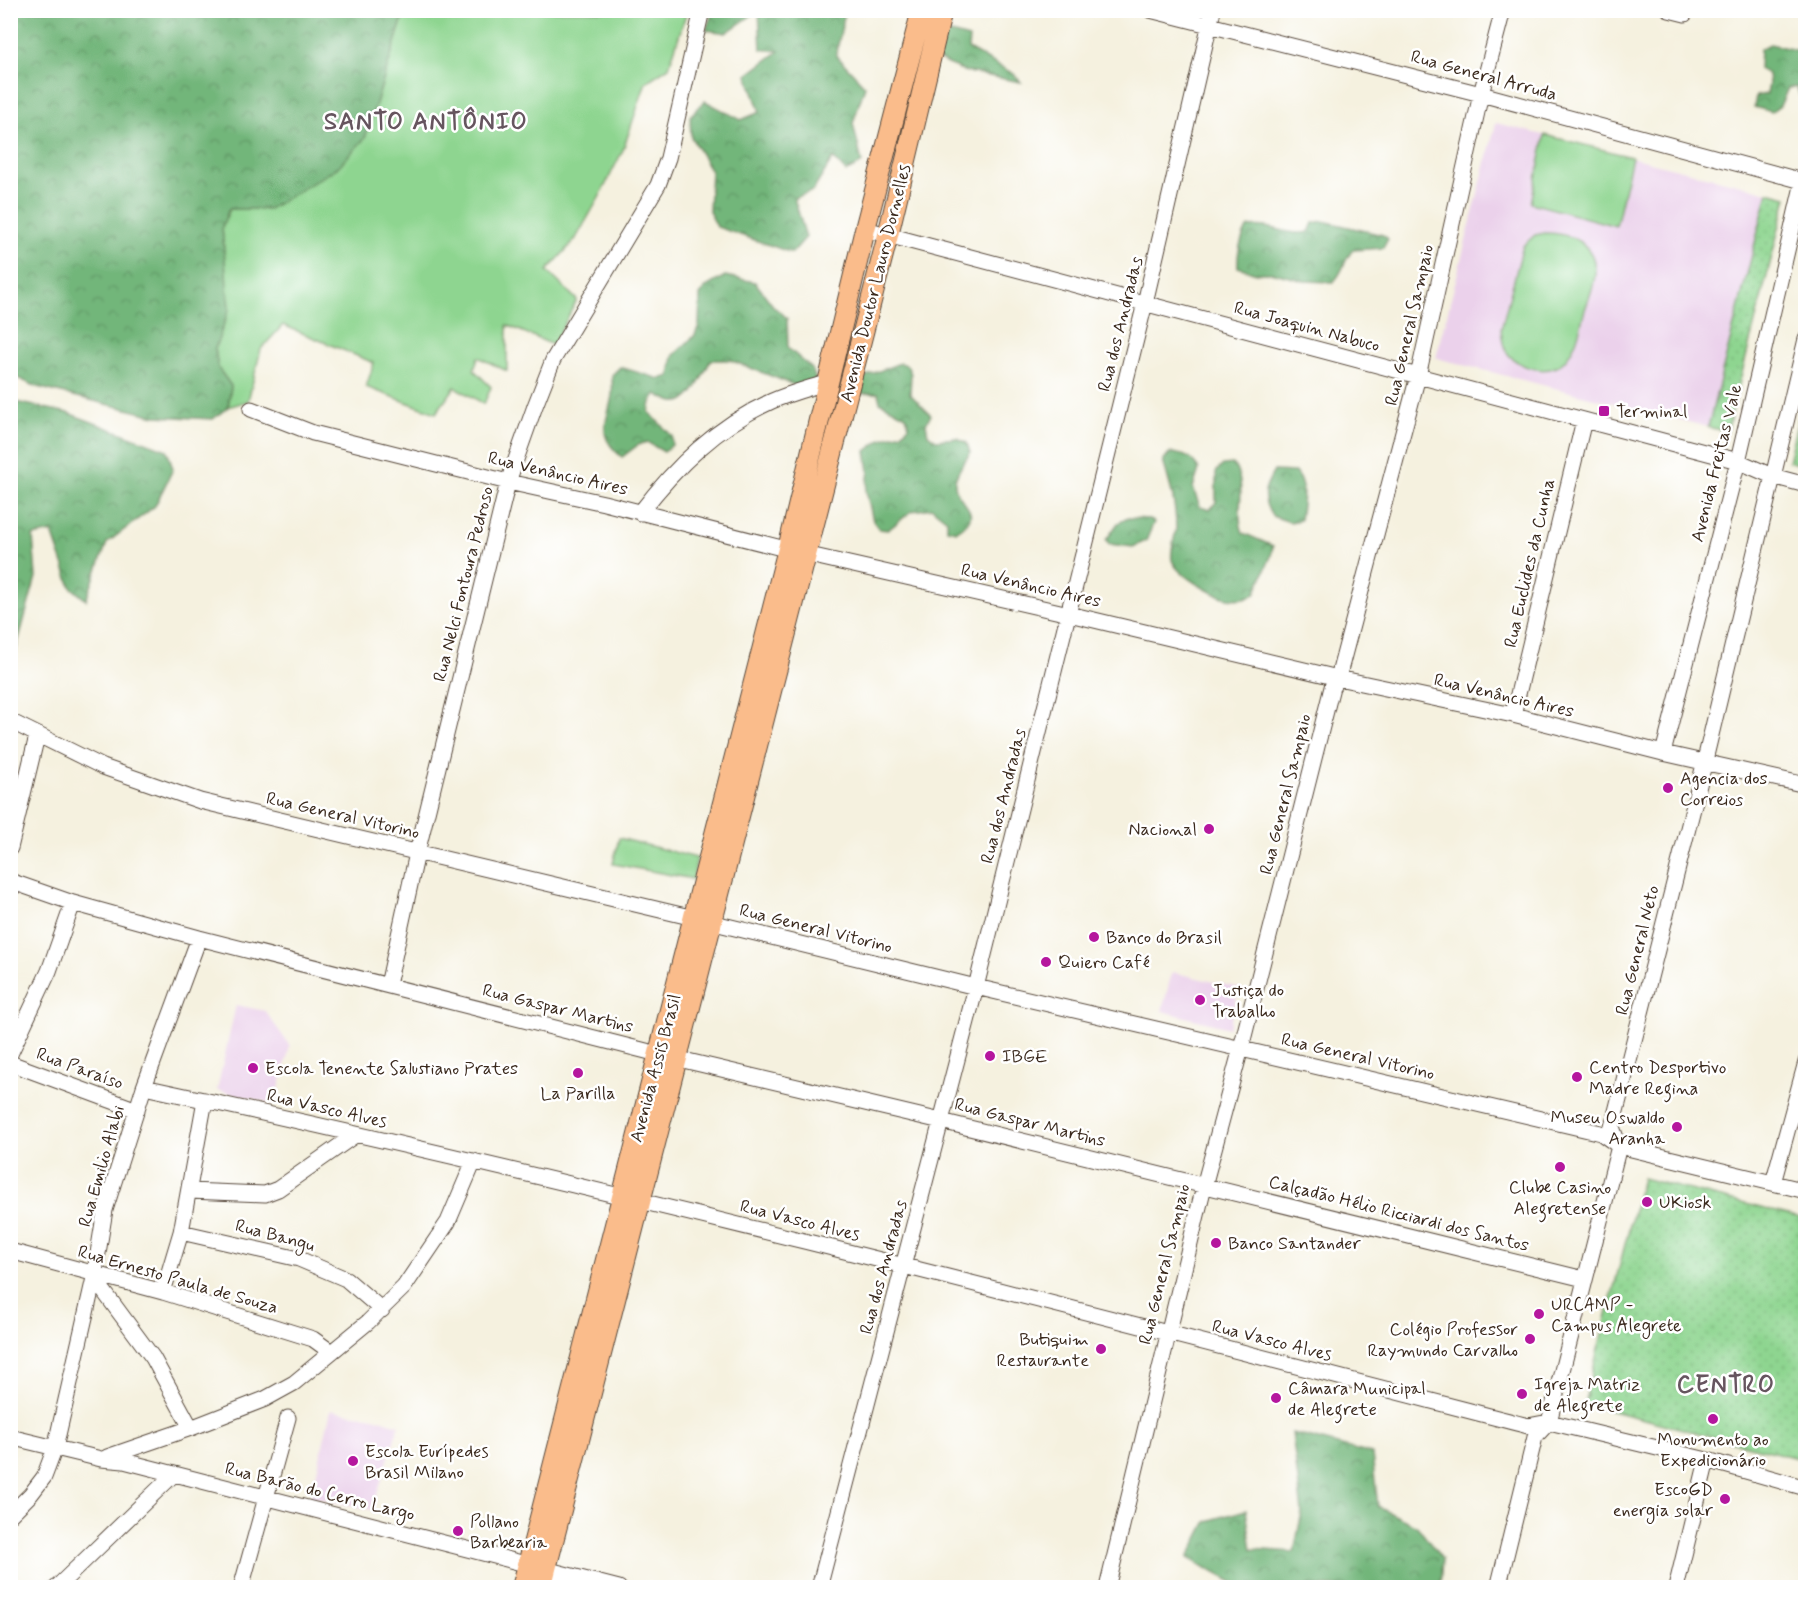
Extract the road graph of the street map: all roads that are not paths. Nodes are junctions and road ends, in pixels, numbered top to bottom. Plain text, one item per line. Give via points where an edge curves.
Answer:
1 (702, 10) edge
2 (922, 10) edge
3 (942, 10) edge
4 (1150, 10) edge
5 (1503, 10) edge
6 (1669, 10) edge
7 (1685, 14) dead end
8 (1212, 18) edge
9 (1481, 94) junction
10 (1804, 182) edge
11 (865, 229) junction
12 (888, 235) junction
13 (1145, 303) junction
14 (1806, 339) edge
15 (1419, 376) junction
16 (828, 382) junction
17 (251, 409) dead end
18 (1584, 420) junction
19 (820, 457) junction
20 (1738, 460) junction
21 (1772, 476) junction
22 (508, 482) junction
23 (1806, 485) edge
24 (640, 513) junction
25 (796, 551) junction
26 (1069, 614) junction
27 (1338, 678) junction
28 (1513, 715) junction
29 (10, 721) edge
30 (37, 736) junction
31 (1663, 753) junction
32 (1705, 762) junction
33 (1806, 784) edge
34 (10, 848) edge
35 (417, 853) junction
36 (10, 881) edge
37 (73, 903) junction
38 (702, 920) junction
39 (199, 938) junction
40 (388, 985) junction
41 (976, 987) junction
42 (1241, 1048) junction
43 (10, 1054) edge
44 (667, 1056) junction
45 (1806, 1062) edge
46 (10, 1063) edge
47 (144, 1087) junction
48 (206, 1100) junction
49 (137, 1110) junction
50 (941, 1120) junction
51 (355, 1135) junction
52 (1619, 1146) junction
53 (474, 1161) junction
54 (1773, 1183) junction
55 (1204, 1186) junction
56 (189, 1191) junction
57 (1806, 1191) edge
58 (630, 1199) junction
59 (181, 1232) junction
60 (10, 1251) edge
61 (904, 1265) junction
62 (94, 1276) junction
63 (1584, 1279) junction
64 (163, 1292) junction
65 (382, 1310) junction
66 (1167, 1333) junction
67 (331, 1352) junction
68 (288, 1418) dead end
69 (1549, 1422) junction
70 (191, 1428) junction
71 (10, 1437) edge
72 (55, 1448) junction
73 (101, 1459) junction
74 (1707, 1460) junction
75 (174, 1474) junction
76 (1806, 1488) edge
77 (265, 1497) junction
78 (10, 1515) edge
79 (538, 1574) edge
80 (56, 1587) edge
81 (241, 1587) edge
82 (522, 1587) edge
83 (620, 1587) edge
84 (819, 1587) edge
85 (1107, 1587) edge
86 (1498, 1587) edge
87 (1676, 1587) edge

1 - 22 street, Rua Nelci Fontoura Pedroso via 668,158 658,185 553,360
2 - 11 main road, Avenida Doutor Lauro Dornelles
3 - 12 main road, Avenida Doutor Lauro Dornelles
4 - 8 street, Rua General Arruda
5 - 9 street, Rua General Sampaio
6 - 7 street
8 - 9 street, Rua General Arruda
8 - 13 street, Rua dos Andradas
9 - 10 street, Rua General Arruda
9 - 15 street, Rua General Sampaio
10 - 20 street, Avenida Freitas Vale
11 - 12 street, Rua Joaquin Nabuco
11 - 16 main road, Avenida Doutor Lauro Dornelles
12 - 13 street, Rua Joaquin Nabuco
12 - 19 main road, Avenida Doutor Lauro Dornelles
13 - 15 street, Rua Joaquin Nabuco
13 - 26 street, Rua dos Andradas
14 - 21 street
15 - 18 street, Rua Joaquin Nabuco
15 - 27 street, Rua General Sampaio
16 - 19 main road, Avenida Doutor Lauro Dornelles
16 - 24 street via 773,400 738,419 688,457
17 - 22 street, Rua Venâncio Aires via 313,433
18 - 20 street, Rua Joaquin Nabuco
18 - 28 street, Rua Euclides da Cunha
19 - 25 main road, Avenida Doutor Lauro Dornelles
20 - 21 street, Rua Joaquin Nabuco
20 - 31 street, Avenida Freitas Vale
21 - 23 street, Rua Joaquin Nabuco
21 - 32 street
22 - 24 street, Rua Venâncio Aires
22 - 35 street, Rua Nelci Fontoura Pedroso
24 - 25 street, Rua Venâncio Aires
25 - 26 street, Rua Venâncio Aires
25 - 38 main road, Avenida Assis Brasil
26 - 27 street, Rua Venâncio Aires
26 - 41 street, Rua dos Andradas
27 - 28 street, Rua Venâncio Aires
27 - 42 street, Rua General Sampaio via 1332,687
28 - 31 street, Rua Venâncio Aires
29 - 30 street, Rua General Vitorino
30 - 34 street
30 - 35 street, Rua General Vitorino via 103,767 200,801
31 - 32 street, Rua Venâncio Aires
32 - 33 street, Rua Venâncio Aires
32 - 52 street, Rua General Neto via 1612,1127
35 - 38 street, Rua General Vitorino
35 - 40 street, Rua Nelci Fontoura Pedroso
36 - 37 street, Rua Gaspar Martins
37 - 39 street, Rua Gaspar Martins
37 - 43 street via 49,971
38 - 41 street, Rua General Vitorino
38 - 44 main road, Avenida Assis Brasil
39 - 40 street, Rua Gaspar Martins
39 - 47 street, Rua Emilio Alabi
40 - 44 street, Rua Gaspar Martins
41 - 42 street, Rua General Vitorino
41 - 50 street, Rua dos Andradas
42 - 52 street, Rua General Vitorino via 1601,1133
42 - 55 street, Rua General Sampaio
44 - 50 street, Rua Gaspar Martins
44 - 58 main road, Avenida Assis Brasil
45 - 54 street
46 - 49 street, Rua Paraíso
47 - 48 street, Rua Vasco Alves
47 - 49 street, Rua Emilio Alabi
48 - 51 street, Rua Vasco Alves
48 - 56 street
49 - 62 street, Rua Emilio Alabi via 105,1210
50 - 55 street, Rua Gaspar Martins
50 - 61 street, Rua dos Andradas
51 - 53 street, Rua Vasco Alves
51 - 56 street via 265,1194
52 - 54 street, Rua General Vitorino
52 - 63 street
53 - 58 street, Rua Vasco Alves
53 - 65 street via 448,1222 405,1287
54 - 57 street, Rua General Vitorino
55 - 63 street, Calçadão Hélio Ricciardi dos Santos
55 - 66 street, Rua General Sampaio
56 - 59 street
58 - 61 street, Rua Vasco Alves
58 - 79 main road, Avenida Assis Brasil
59 - 64 street
59 - 65 street, Rua Bangu via 299,1259 346,1279
60 - 62 street, Rua Ernesto Paula de Souza
61 - 66 street, Rua Vasco Alves
61 - 84 street, Rua dos Andradas
62 - 64 street, Rua Ernesto Paula de Souza
62 - 70 street via 153,1358
62 - 72 street, Rua Emilio Alabi
63 - 69 street
64 - 67 street, Rua Ernesto Paula de Souza via 313,1339
65 - 67 street
66 - 69 street, Rua Vasco Alves via 1527,1426
66 - 85 street, Rua General Sampaio
67 - 70 street via 294,1383 265,1399
68 - 77 street
69 - 74 street, Rua Vasco Alves
69 - 86 street via 1535,1437
70 - 73 street
71 - 72 street, Rua Barão do Cerro Largo
72 - 73 street, Rua Barão do Cerro Largo
72 - 78 street, Rua Emilio Alabi via 44,1477
73 - 75 street, Rua Barão do Cerro Largo
74 - 76 street, Rua Vasco Alves
74 - 87 street
75 - 77 street, Rua Barão do Cerro Largo
75 - 80 street
77 - 79 street, Rua Barão do Cerro Largo
77 - 81 street
79 - 82 main road, Avenida Assis Brasil
79 - 83 street, Rua Barão do Cerro Largo

